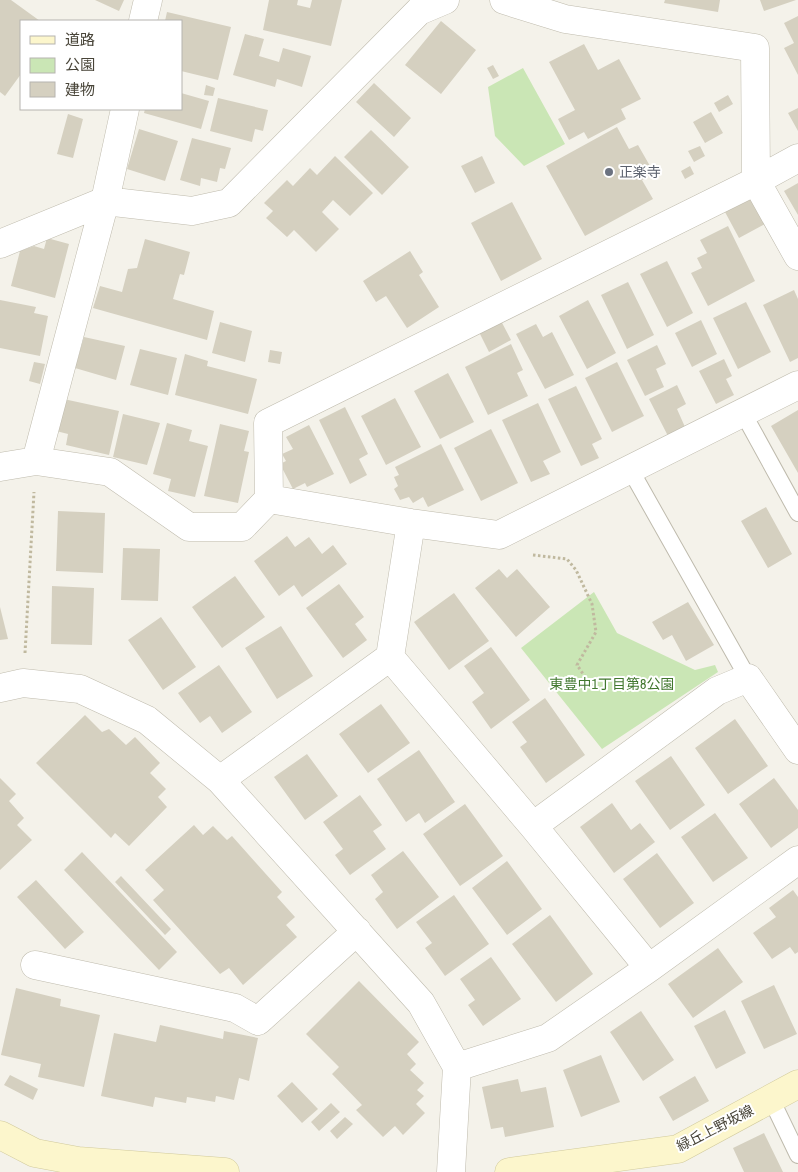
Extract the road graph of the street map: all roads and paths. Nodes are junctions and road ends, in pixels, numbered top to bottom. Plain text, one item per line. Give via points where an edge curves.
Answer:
1 (148, 0) edge
2 (445, 0) edge
3 (504, 0) edge
4 (143, 20) edge
5 (124, 110) edge
6 (798, 158) edge
7 (756, 181) junction
8 (105, 201) junction
9 (0, 244) edge
10 (798, 256) edge
11 (798, 385) edge
12 (743, 413) junction
13 (36, 461) junction
14 (0, 467) edge
15 (630, 469) junction
16 (269, 499) junction
17 (798, 513) edge
18 (411, 523) junction
19 (527, 554) dead end
20 (390, 657) junction
21 (748, 678) junction
22 (590, 684) dead end
23 (11, 686) edge
24 (798, 750) edge
25 (220, 780) junction
26 (533, 826) junction
27 (798, 860) edge
28 (357, 931) junction
29 (35, 966) dead end
30 (649, 968) junction
31 (456, 1067) junction
32 (798, 1084) edge
33 (771, 1099) junction
34 (0, 1135) edge
35 (798, 1154) edge
36 (590, 1167) edge
37 (225, 1172) edge
38 (451, 1172) edge
39 (509, 1172) edge

1 - 4 street
2 - 8 street via 419,11 229,203 192,211
3 - 7 street via 565,19 755,48
5 - 8 street
6 - 7 street
7 - 10 street
7 - 16 street via 268,423
8 - 9 street
8 - 13 street
11 - 12 street
12 - 15 street
12 - 17 lane
13 - 14 street
13 - 16 street via 110,472 189,527 242,527
13 - 23 path
15 - 18 street via 499,535
15 - 21 lane
16 - 18 street
18 - 20 street
19 - 22 path via 566,559 576,570 592,604 596,632 577,665
20 - 25 street
20 - 26 street
21 - 24 street
21 - 26 street via 716,691
23 - 25 street via 80,688 147,720
25 - 28 street
26 - 30 street
27 - 30 street
28 - 29 street via 258,1021 235,1008
28 - 31 street via 421,1003
30 - 31 street via 548,1038
31 - 38 street
32 - 33 street, 緑丘上野坂線
33 - 35 lane
33 - 36 street, 緑丘上野坂線 via 678,1149
34 - 37 street via 35,1153 78,1161
36 - 39 street, 緑丘上野坂線

